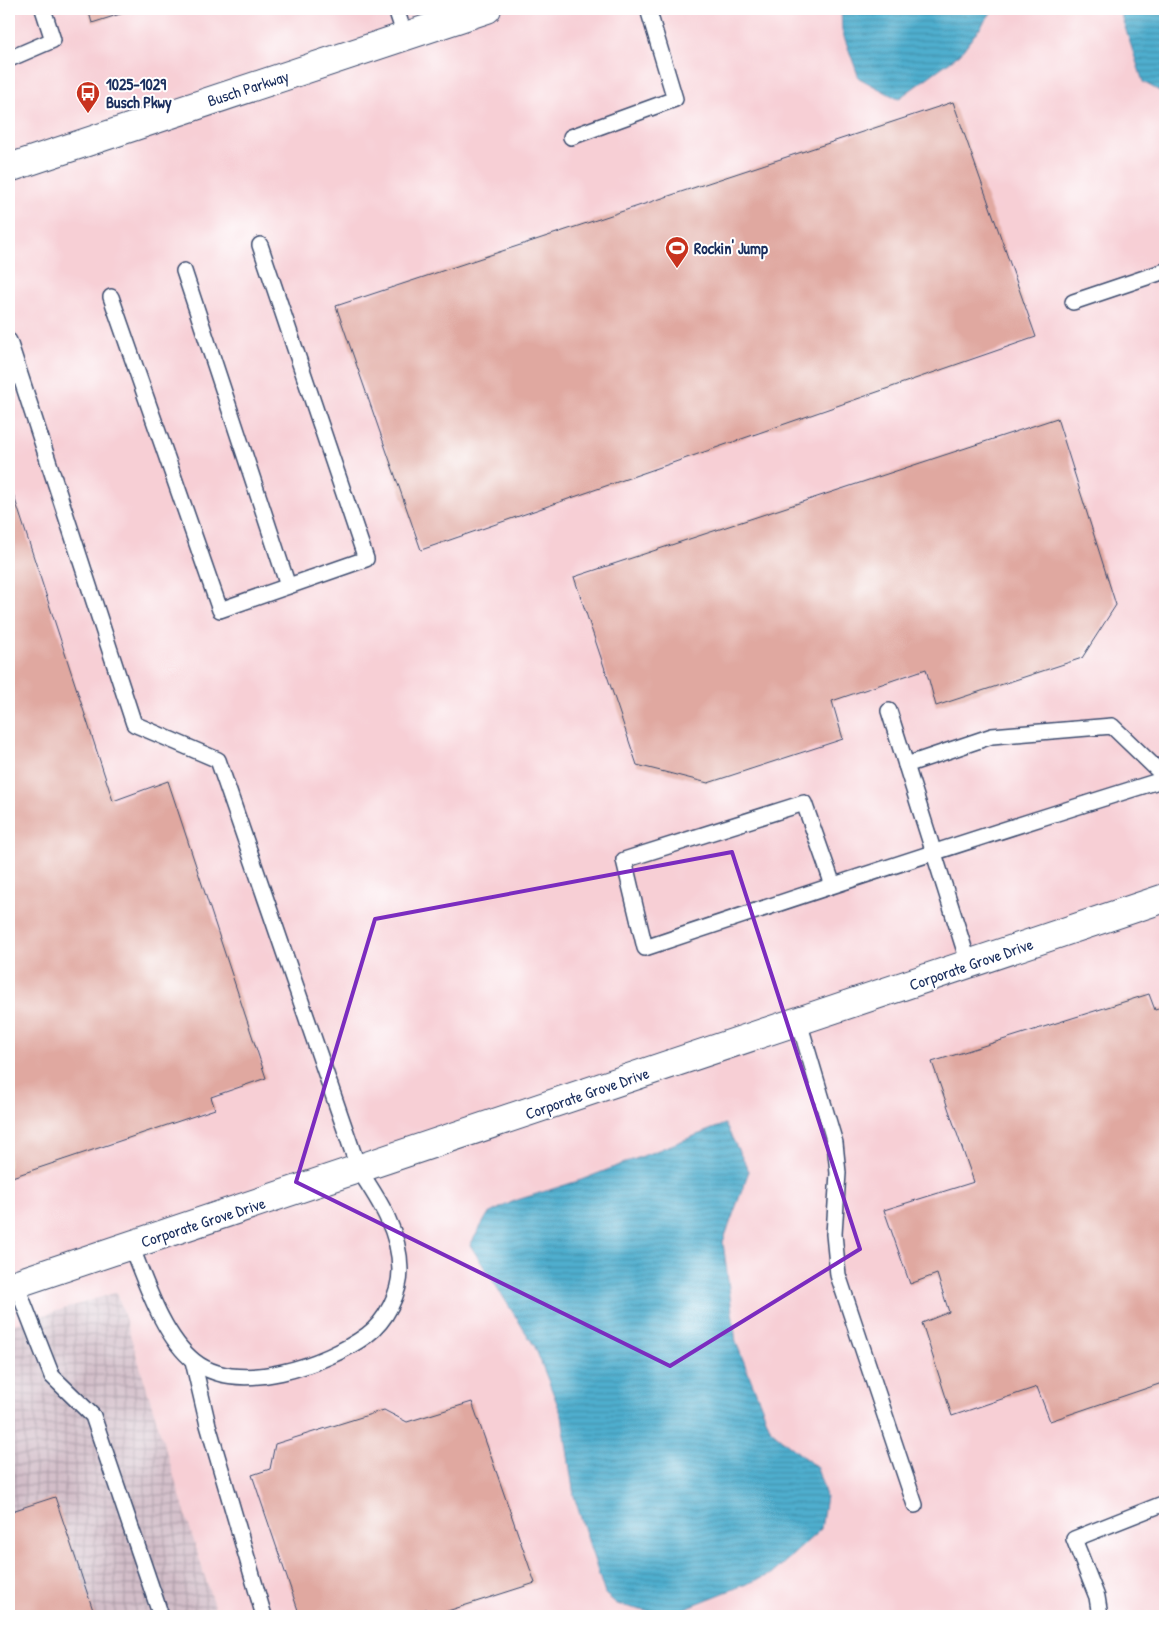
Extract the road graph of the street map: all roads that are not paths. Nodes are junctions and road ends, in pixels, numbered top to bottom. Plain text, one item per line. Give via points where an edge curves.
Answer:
1 (43, 9) edge
2 (396, 9) edge
3 (487, 9) edge
4 (648, 9) edge
5 (405, 36) junction
6 (9, 59) edge
7 (571, 137) dead end
8 (10, 165) edge
9 (260, 245) dead end
10 (184, 271) dead end
11 (1165, 271) edge
12 (111, 297) dead end
13 (1073, 302) dead end
14 (9, 341) edge
15 (288, 586) junction
16 (890, 711) dead end
17 (906, 764) junction
18 (1165, 778) edge
19 (934, 852) junction
20 (833, 885) junction
21 (1165, 898) edge
22 (969, 964) junction
23 (799, 1022) junction
24 (359, 1170) junction
25 (131, 1246) junction
26 (12, 1285) edge
27 (193, 1360) junction
28 (1165, 1503) edge
29 (915, 1505) dead end
30 (161, 1616) edge
31 (264, 1616) edge
32 (1100, 1616) edge

1 - 6 lane via 53,40
2 - 5 lane
3 - 5 street, Busch Parkway
4 - 7 lane via 675,99
5 - 8 street, Busch Parkway
9 - 15 lane via 366,559
10 - 15 lane
11 - 13 lane
12 - 15 lane via 220,610
14 - 24 lane via 134,724 218,760
16 - 17 lane
17 - 18 lane via 992,736 1112,726
17 - 19 lane
18 - 19 lane
19 - 20 lane
19 - 22 lane
20 - 20 lane via 645,948 624,860 804,803
21 - 22 street, Corporate Grove Drive
22 - 23 street, Corporate Grove Drive
23 - 24 street, Corporate Grove Drive
23 - 29 lane via 836,1142 838,1173 834,1234 838,1275
24 - 25 street, Corporate Grove Drive
24 - 27 lane via 383,1205 397,1242 400,1271 392,1306 368,1334 326,1357 288,1371 247,1377 213,1373
25 - 26 street, Corporate Grove Drive
25 - 27 lane via 156,1308 178,1344
26 - 30 lane via 52,1376 94,1416
27 - 31 lane via 208,1425
28 - 32 lane via 1074,1539 1098,1597

